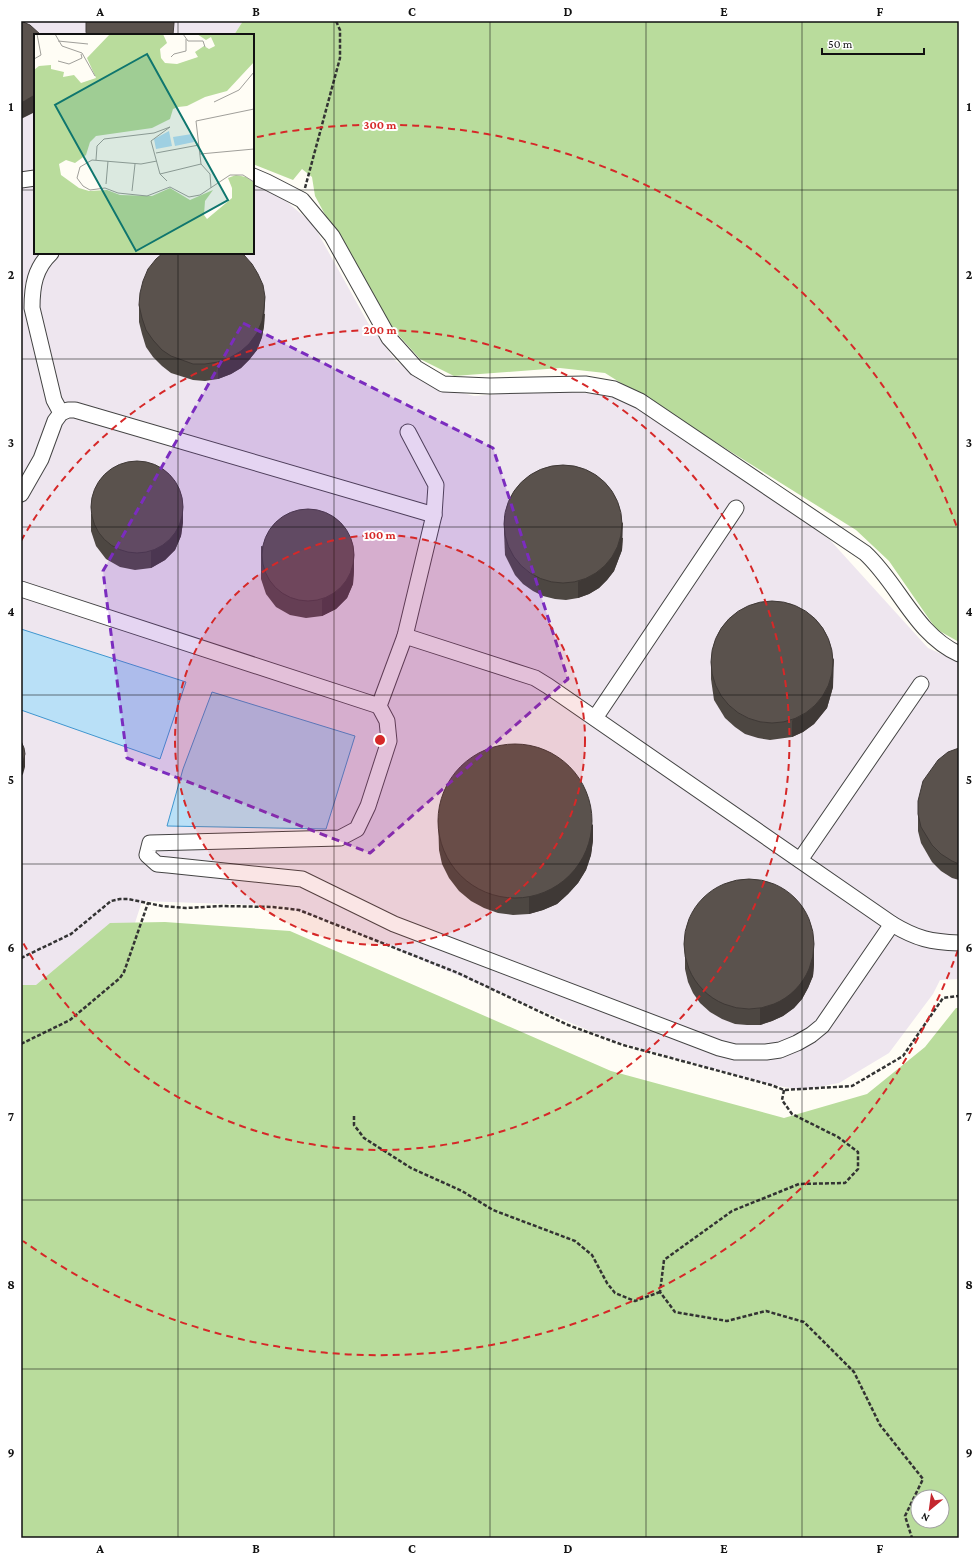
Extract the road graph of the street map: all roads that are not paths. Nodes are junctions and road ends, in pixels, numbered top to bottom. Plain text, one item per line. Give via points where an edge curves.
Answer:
1 (254, 176) edge
2 (34, 178) edge
3 (21, 180) edge
4 (50, 254) edge
5 (61, 413) junction
6 (408, 432) dead end
7 (21, 494) edge
8 (736, 508) dead end
9 (434, 515) junction
10 (21, 589) edge
11 (405, 636) junction
12 (959, 654) edge
13 (921, 684) dead end
14 (379, 706) junction
15 (596, 718) junction
16 (800, 860) junction
17 (892, 924) junction
18 (959, 943) edge

1 - 12 lane via 302,200 332,236 389,338 416,368 444,384 585,384 614,389 640,401 865,553 878,565 932,638
2 - 3 lane
4 - 5 lane via 40,265 34,279 32,308 54,400
5 - 7 lane via 55,420 41,459
5 - 9 lane via 75,410
6 - 9 lane via 436,485
8 - 15 lane
9 - 11 lane
10 - 14 lane
11 - 14 lane
11 - 15 lane via 535,678
13 - 16 lane
14 - 17 lane via 387,721 389,741 368,806 357,829 340,838 150,843 147,855 157,864 302,879 394,924 735,1052 780,1050 797,1043 822,1026
15 - 16 lane
16 - 17 lane
17 - 18 lane via 924,939

